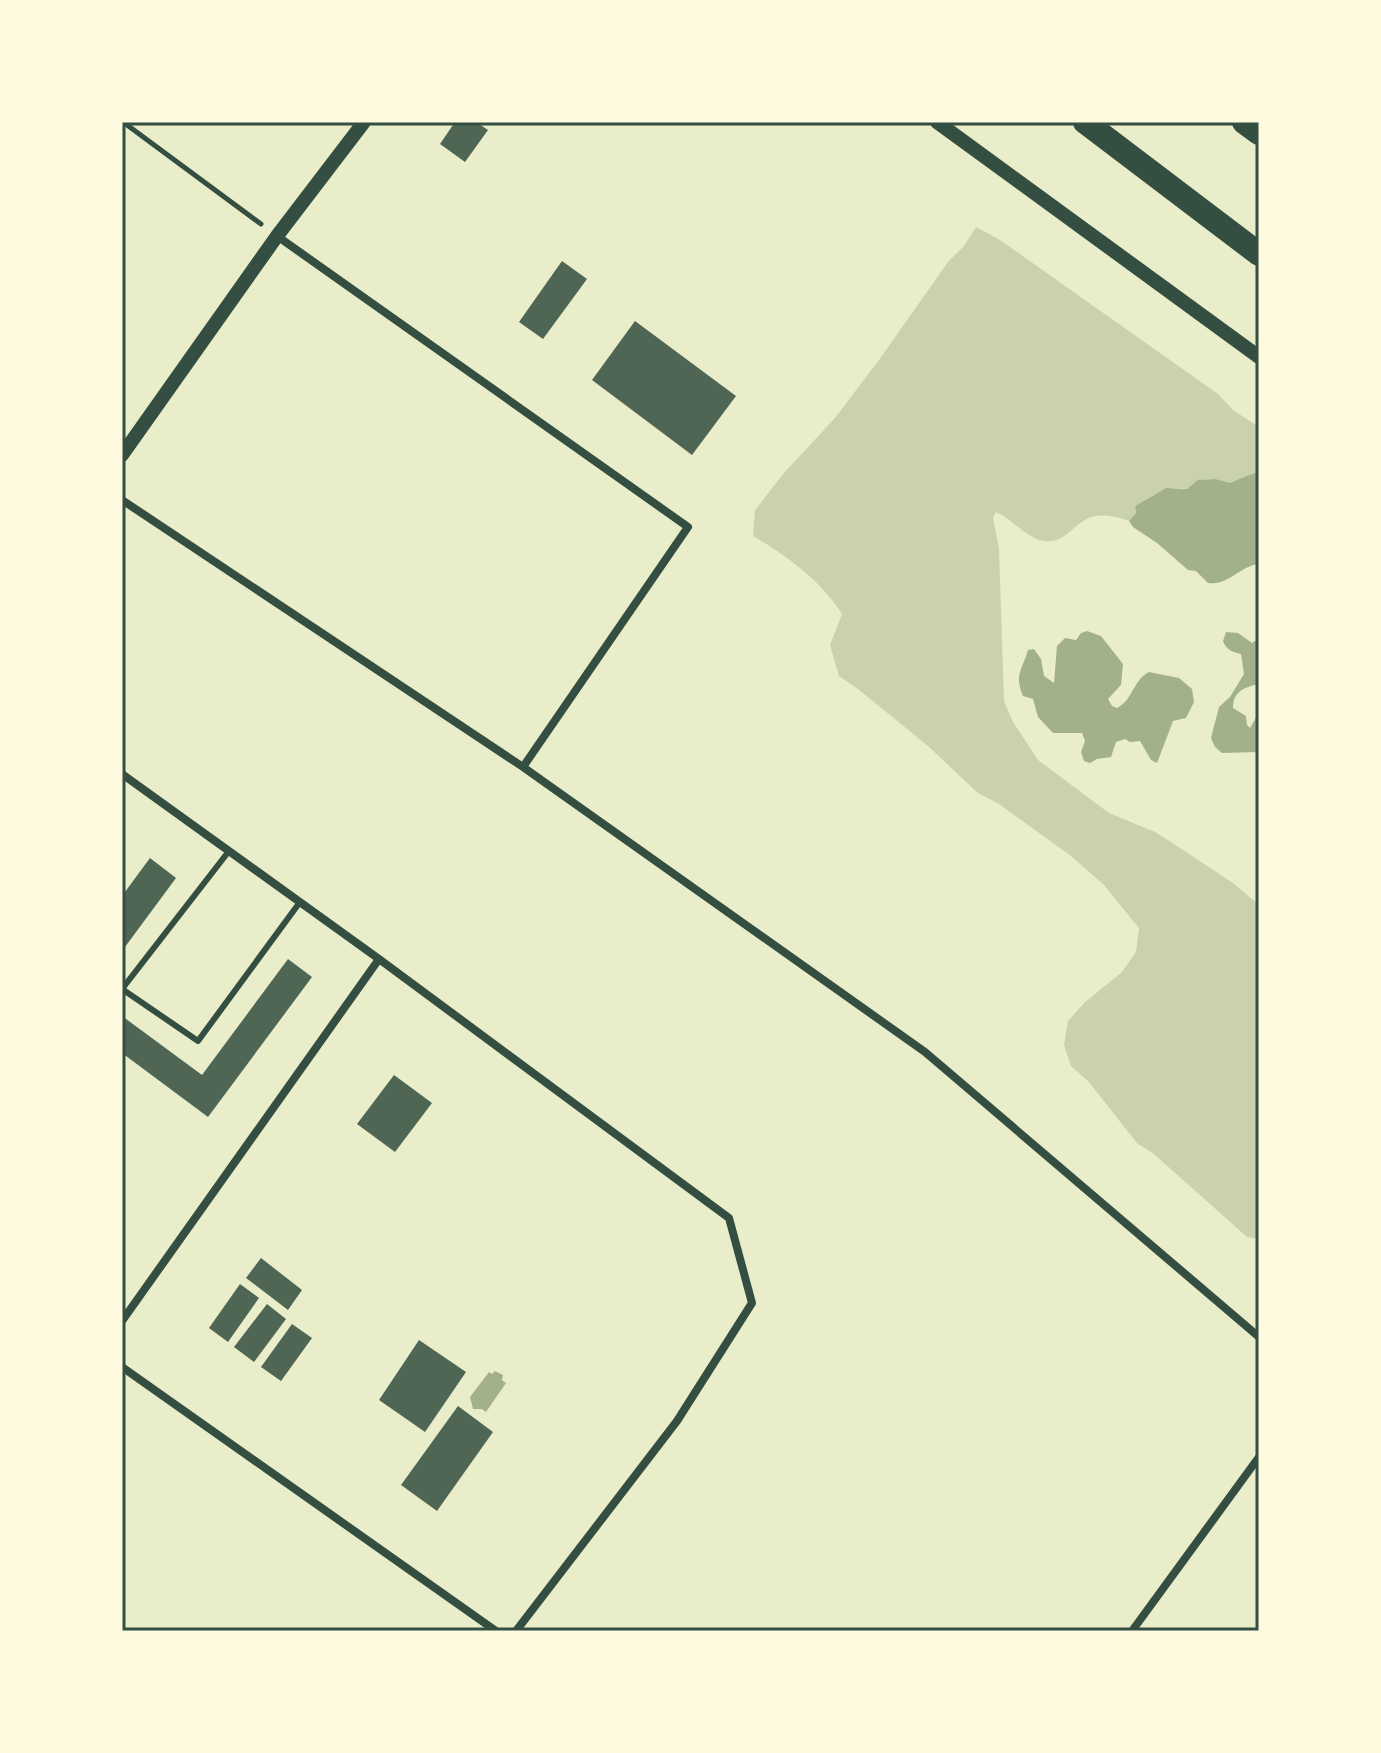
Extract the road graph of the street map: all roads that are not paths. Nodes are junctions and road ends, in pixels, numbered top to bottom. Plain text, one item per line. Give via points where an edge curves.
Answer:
1 (364, 122) edge
2 (937, 122) edge
3 (1085, 122) edge
4 (1244, 122) edge
5 (1259, 133) edge
6 (277, 236) junction
7 (1259, 254) edge
8 (1259, 357) edge
9 (122, 455) edge
10 (122, 500) edge
11 (523, 767) junction
12 (122, 774) edge
13 (229, 851) junction
14 (300, 902) junction
15 (379, 959) junction
16 (122, 1321) edge
17 (1259, 1337) edge
18 (122, 1367) edge
19 (1259, 1457) edge
20 (496, 1631) edge
21 (516, 1631) edge
22 (1132, 1631) edge

1 - 6 street
2 - 8 street
3 - 7 highway
4 - 5 highway
6 - 9 street
6 - 11 street via 688,527
10 - 11 street
11 - 17 street via 925,1052
12 - 13 street
13 - 14 street
13 - 14 lane via 122,989 198,1041
14 - 15 street
15 - 16 street
15 - 21 street via 729,1218 752,1303 677,1421
18 - 20 street
19 - 22 street

